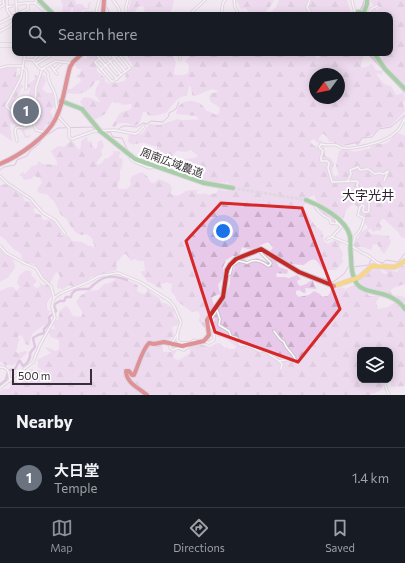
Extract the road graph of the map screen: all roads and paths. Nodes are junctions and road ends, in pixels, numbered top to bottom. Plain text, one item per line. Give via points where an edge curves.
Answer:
1 (3, 0) edge
2 (8, 0) edge
3 (16, 0) edge
4 (38, 0) edge
5 (99, 0) edge
6 (104, 0) edge
7 (113, 0) edge
8 (128, 0) edge
9 (205, 0) edge
10 (225, 0) edge
11 (234, 0) edge
12 (310, 0) edge
13 (352, 0) edge
14 (367, 0) edge
15 (28, 3) junction
16 (35, 3) junction
17 (17, 4) junction
18 (12, 6) dead end
19 (377, 6) dead end
20 (0, 7) edge
21 (7, 7) junction
22 (43, 10) dead end
23 (17, 12) edge
24 (21, 12) edge
25 (51, 12) edge
26 (96, 12) edge
27 (103, 12) edge
28 (120, 12) edge
29 (126, 12) edge
30 (192, 12) edge
31 (222, 12) edge
32 (238, 12) edge
33 (310, 12) edge
34 (357, 12) edge
35 (360, 12) edge
36 (370, 12) edge
37 (12, 17) joint
38 (0, 23) edge
39 (12, 24) edge
40 (0, 31) edge
41 (0, 45) edge
42 (12, 45) edge
43 (24, 56) edge
44 (38, 56) edge
45 (50, 56) dead end
46 (80, 56) edge
47 (106, 56) edge
48 (121, 56) edge
49 (180, 56) edge
50 (376, 56) edge
51 (100, 58) joint
52 (114, 58) joint
53 (24, 59) junction
54 (180, 59) dead end
55 (33, 60) junction
56 (110, 61) junction
57 (61, 63) junction
58 (36, 64) junction
59 (72, 64) junction
60 (50, 65) junction
61 (105, 65) junction
62 (23, 67) junction
63 (0, 68) edge
64 (43, 69) junction
65 (101, 69) junction
66 (54, 70) junction
67 (126, 71) junction
68 (57, 74) dead end
69 (121, 75) junction
70 (117, 79) junction
71 (26, 89) dead end
72 (405, 89) edge
73 (35, 101) dead end
74 (61, 101) junction
75 (23, 110) dead end
76 (57, 113) junction
77 (405, 119) edge
78 (144, 126) dead end
79 (45, 132) junction
80 (100, 132) junction
81 (17, 141) dead end
82 (0, 164) edge
83 (0, 176) edge
84 (384, 181) dead end
85 (347, 182) junction
86 (234, 188) tunnel mouth
87 (306, 200) tunnel mouth
88 (315, 203) junction
89 (336, 218) junction
90 (338, 224) junction
91 (65, 234) dead end
92 (332, 237) junction
93 (327, 239) dead end
94 (0, 246) edge
95 (350, 246) junction
96 (260, 249) junction
97 (405, 261) edge
98 (386, 267) junction
99 (227, 275) junction
100 (355, 279) junction
101 (54, 298) junction
102 (405, 309) edge
103 (207, 320) junction
104 (274, 331) dead end
105 (178, 332) junction
106 (196, 343) junction
107 (171, 344) junction
108 (187, 346) junction
109 (279, 360) junction
110 (0, 367) edge
111 (281, 369) dead end
112 (10, 381) junction
113 (385, 385) dead end
114 (0, 388) edge
115 (147, 395) edge
116 (388, 395) edge

1 - 20 street via 4,5
2 - 21 street
3 - 17 street
4 - 16 street
4 - 25 street
5 - 26 street
6 - 27 street
7 - 28 street
8 - 29 street
9 - 30 street
10 - 31 street
11 - 32 street
12 - 33 street via 308,7
13 - 34 street
14 - 35 street via 367,4
15 - 16 street
15 - 17 street
15 - 24 street via 28,9
16 - 22 street
17 - 23 street
18 - 21 street
19 - 36 street
21 - 37 street
37 - 38 street
39 - 40 street
41 - 42 street
43 - 53 street
44 - 55 street
45 - 58 street
46 - 59 street
47 - 56 street
48 - 67 street via 130,67
49 - 54 street
50 - 72 street
51 - 61 street
51 - 65 street via 95,62
52 - 56 street
52 - 67 street
53 - 55 street
53 - 62 street
55 - 58 street
56 - 61 street
56 - 69 street
57 - 59 street
57 - 60 street via 56,61
57 - 66 street
58 - 64 street
59 - 74 street
60 - 64 street
60 - 66 street
61 - 65 street
61 - 70 street
62 - 63 street
62 - 71 street via 28,75
62 - 75 street via 21,79 6,106 14,112
64 - 73 street via 36,87
64 - 76 street via 48,73 55,94
65 - 70 street via 112,82
66 - 68 street
67 - 69 street
69 - 70 street
74 - 76 street
74 - 80 street, 周南広域農道 via 78,106
76 - 79 street
76 - 80 street via 68,127 69,137 72,139
77 - 85 street via 394,134 370,145 344,148 321,144 321,160 328,162 331,181
78 - 80 street via 135,134 114,130
79 - 81 street via 36,130 30,120 24,128 16,128
79 - 82 street via 26,149
80 - 86 street, 周南広域農道 via 135,159 204,184
83 - 91 street via 31,199 41,212 54,219
84 - 85 street via 388,171 384,174 375,174 368,169 360,170 358,167 350,170
85 - 95 street via 357,181 359,197 366,191 369,195 369,211 364,212 364,206 360,207 358,215 364,218 362,226
87 - 88 street
88 - 89 street
88 - 90 street via 316,208 330,219 331,223
89 - 90 street
89 - 95 street via 348,228
90 - 92 street via 340,227
92 - 93 street
92 - 95 street
94 - 101 street via 6,253 36,268 51,286
95 - 98 street
95 - 100 street via 350,264
96 - 99 street via 233,261 228,267
96 - 99 street via 260,253 271,263 270,265 259,260 247,263 239,261 232,266 230,275
96 - 100 street via 299,272 332,286
97 - 98 street via 394,267
98 - 100 street via 372,266
99 - 103 street via 223,297
100 - 102 street via 360,288 393,297
101 - 105 street via 98,276 118,273 140,282 170,301 181,321
101 - 112 street via 52,306 55,319 32,364
103 - 106 street via 209,335 204,341
103 - 109 street via 211,319 217,310 219,325 237,338 240,345 263,350
104 - 109 street via 297,361 295,363 292,359
105 - 106 street via 177,340 180,343 194,340
105 - 107 street
106 - 108 street
107 - 108 street
107 - 108 street via 171,349 182,350
107 - 115 street via 148,344 143,350 134,376 128,371 125,372 130,384
109 - 111 street via 282,364
110 - 112 street via 8,369
112 - 114 street
113 - 116 street

